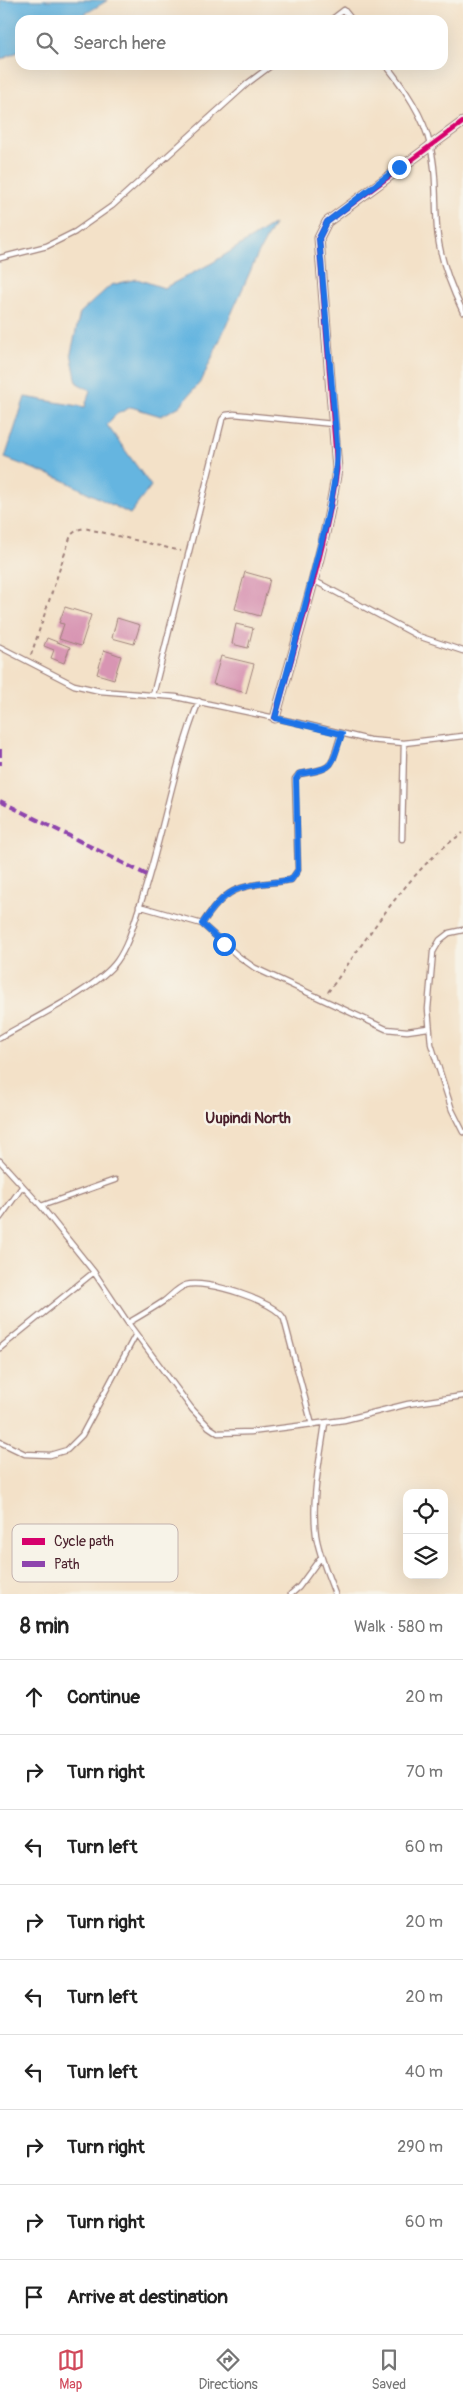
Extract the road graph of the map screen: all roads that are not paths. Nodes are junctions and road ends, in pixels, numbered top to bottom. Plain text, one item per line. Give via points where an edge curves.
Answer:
1 (338, 15) edge
2 (348, 15) edge
3 (265, 70) edge
4 (389, 70) edge
5 (463, 122) edge
6 (431, 146) junction
7 (0, 258) edge
8 (463, 312) edge
9 (335, 424) junction
10 (312, 579) junction
11 (0, 647) edge
12 (463, 651) edge
13 (153, 695) junction
14 (199, 701) junction
15 (275, 718) junction
16 (342, 734) junction
17 (463, 736) edge
18 (404, 743) junction
19 (402, 839) dead end
20 (139, 906) junction
21 (202, 924) junction
22 (463, 930) edge
23 (428, 1028) junction
24 (0, 1038) edge
25 (463, 1132) edge
26 (0, 1161) edge
27 (115, 1180) dead end
28 (22, 1187) junction
29 (41, 1206) junction
30 (0, 1218) edge
31 (94, 1272) junction
32 (128, 1323) junction
33 (136, 1334) junction
34 (0, 1348) edge
35 (463, 1396) edge
36 (326, 1423) junction
37 (312, 1425) junction
38 (0, 1442) edge
39 (321, 1557) junction
40 (291, 1594) edge
41 (335, 1594) edge

1 - 2 lane via 344,10
3 - 7 lane via 112,206 75,232 47,246
4 - 6 lane via 425,127
5 - 6 street
6 - 8 lane via 437,229 453,291
6 - 9 street via 327,222 321,230 319,238
9 - 10 street via 337,469
9 - 13 lane via 234,414 226,415 222,420
10 - 12 lane via 418,636
10 - 15 street
11 - 13 lane via 74,685 128,695
13 - 14 lane
14 - 15 lane
14 - 20 lane via 187,733 150,876
15 - 16 lane
16 - 18 lane
16 - 21 lane via 327,769 299,774 296,779 298,870 295,876 291,880 245,886 230,892 213,907
17 - 18 lane
18 - 19 lane
20 - 21 lane
20 - 24 lane via 117,962 98,981
21 - 23 lane via 255,968 322,1000 386,1029
22 - 23 lane via 449,933 433,952
23 - 25 lane via 452,1110
26 - 28 lane
27 - 29 lane
28 - 29 lane
28 - 30 lane
29 - 31 lane
31 - 32 lane
31 - 34 lane
32 - 33 lane
32 - 37 lane via 186,1285 199,1284 234,1292 275,1309 284,1319
33 - 37 lane via 192,1409 218,1433 236,1434
33 - 38 lane via 82,1435 67,1450 50,1455 25,1454
35 - 36 lane via 423,1401
36 - 37 lane
36 - 39 lane via 314,1512
39 - 40 lane
39 - 41 lane

